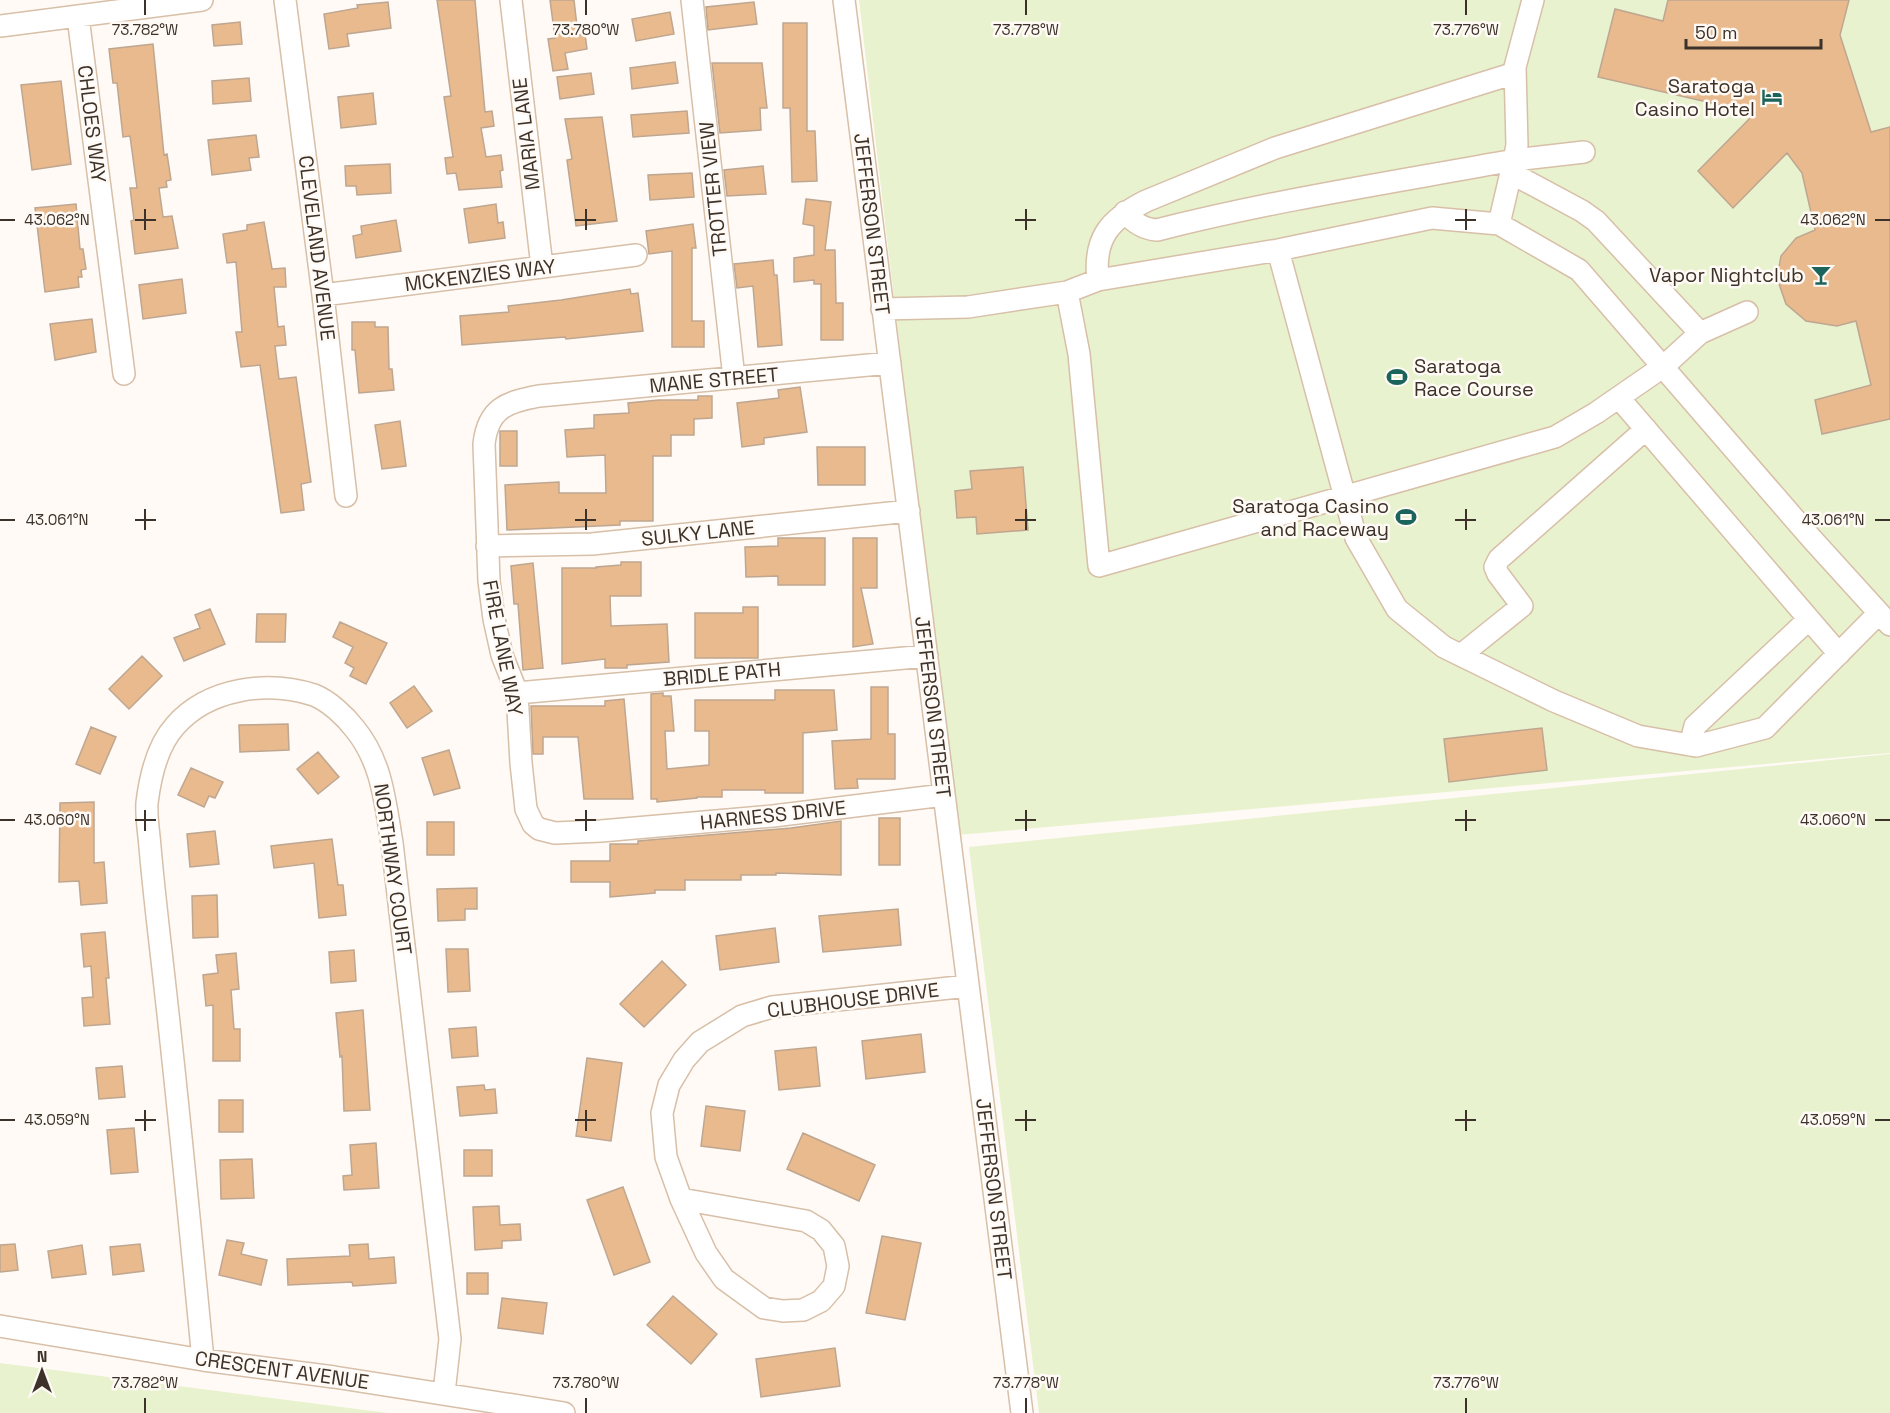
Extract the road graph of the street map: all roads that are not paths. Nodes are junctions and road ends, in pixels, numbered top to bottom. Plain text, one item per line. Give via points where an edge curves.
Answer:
1 (202, 0) edge
2 (285, 0) edge
3 (511, 0) edge
4 (692, 0) edge
5 (844, 0) edge
6 (1533, 0) edge
7 (78, 17) junction
8 (0, 26) edge
9 (1515, 73) junction
10 (1584, 152) dead end
11 (1513, 166) junction
12 (1125, 212) junction
13 (1499, 224) junction
14 (1278, 250) junction
15 (636, 255) dead end
16 (542, 267) junction
17 (1098, 280) junction
18 (1067, 292) junction
19 (323, 295) junction
20 (882, 309) junction
21 (1747, 312) dead end
22 (1700, 333) junction
23 (890, 363) junction
24 (1664, 366) junction
25 (124, 374) dead end
26 (734, 378) junction
27 (539, 396) joint
28 (1618, 398) junction
29 (1646, 429) junction
30 (346, 496) dead end
31 (1344, 498) junction
32 (909, 511) junction
33 (487, 546) junction
34 (1809, 619) junction
35 (1885, 619) edge
36 (1839, 654) junction
37 (927, 656) junction
38 (1464, 656) junction
39 (517, 693) junction
40 (1690, 745) junction
41 (944, 795) junction
42 (601, 831) joint
43 (968, 986) junction
44 (681, 1199) junction
45 (0, 1326) edge
46 (203, 1360) junction
47 (444, 1393) junction
48 (564, 1413) edge
49 (1022, 1413) edge

1 - 7 street
2 - 19 street, CLEVELAND AVENUE
3 - 16 street, MARIA LANE
4 - 26 street, TROTTER VIEW
5 - 20 street, JEFFERSON STREET
6 - 9 street
7 - 8 street
7 - 25 street, CHLOES WAY
9 - 11 street via 1517,145
9 - 12 street via 1275,148
10 - 11 street
11 - 12 street via 1335,190 1157,230 1146,229
11 - 13 street
11 - 22 street via 1596,221
12 - 17 street via 1100,240
13 - 14 street via 1432,218
13 - 24 street via 1579,270
14 - 17 street
14 - 31 street
15 - 16 street, MCKENZIES WAY
16 - 19 street, MCKENZIES WAY
17 - 18 street
18 - 20 street via 968,307
18 - 31 street via 1079,354 1099,566
19 - 30 street, CLEVELAND AVENUE
20 - 23 street, JEFFERSON STREET
21 - 22 street
22 - 24 street
23 - 26 street, MANE STREET
23 - 32 street, JEFFERSON STREET
24 - 28 street
24 - 35 street
26 - 27 street, MANE STREET
27 - 33 street, FIRE LANE WAY via 510,402 499,409 485,431
28 - 29 street
28 - 31 street via 1555,437
29 - 34 street
29 - 38 street via 1499,560 1495,567 1498,574 1522,606
31 - 38 street via 1356,538 1397,609 1444,647
32 - 33 street, SULKY LANE via 592,544
32 - 37 street, JEFFERSON STREET
33 - 39 street, FIRE LANE WAY via 494,619 502,655
34 - 36 street
34 - 40 street via 1695,726
35 - 36 street
36 - 40 street via 1765,728
37 - 39 street, BRIDLE PATH
37 - 41 street, JEFFERSON STREET
38 - 40 street via 1554,701 1638,736
39 - 42 street, FIRE LANE WAY via 528,817 547,832
41 - 42 street, HARNESS DRIVE via 774,816
41 - 43 street, JEFFERSON STREET
43 - 44 street, CLUBHOUSE DRIVE via 771,1007 742,1016 700,1042 669,1085 662,1113 666,1157
43 - 49 street, JEFFERSON STREET
44 - 44 street, CLUBHOUSE DRIVE via 706,1253 724,1279 764,1308 803,1310 822,1301 834,1286 838,1266 834,1246 821,1230 806,1221
45 - 46 street, CRESCENT AVENUE
46 - 47 street, CRESCENT AVENUE
46 - 47 street, NORTHWAY COURT via 147,805 158,756 174,727 200,705 230,692 273,686 316,696 338,710 365,743 380,773 392,843 450,1339
47 - 48 street, CRESCENT AVENUE

